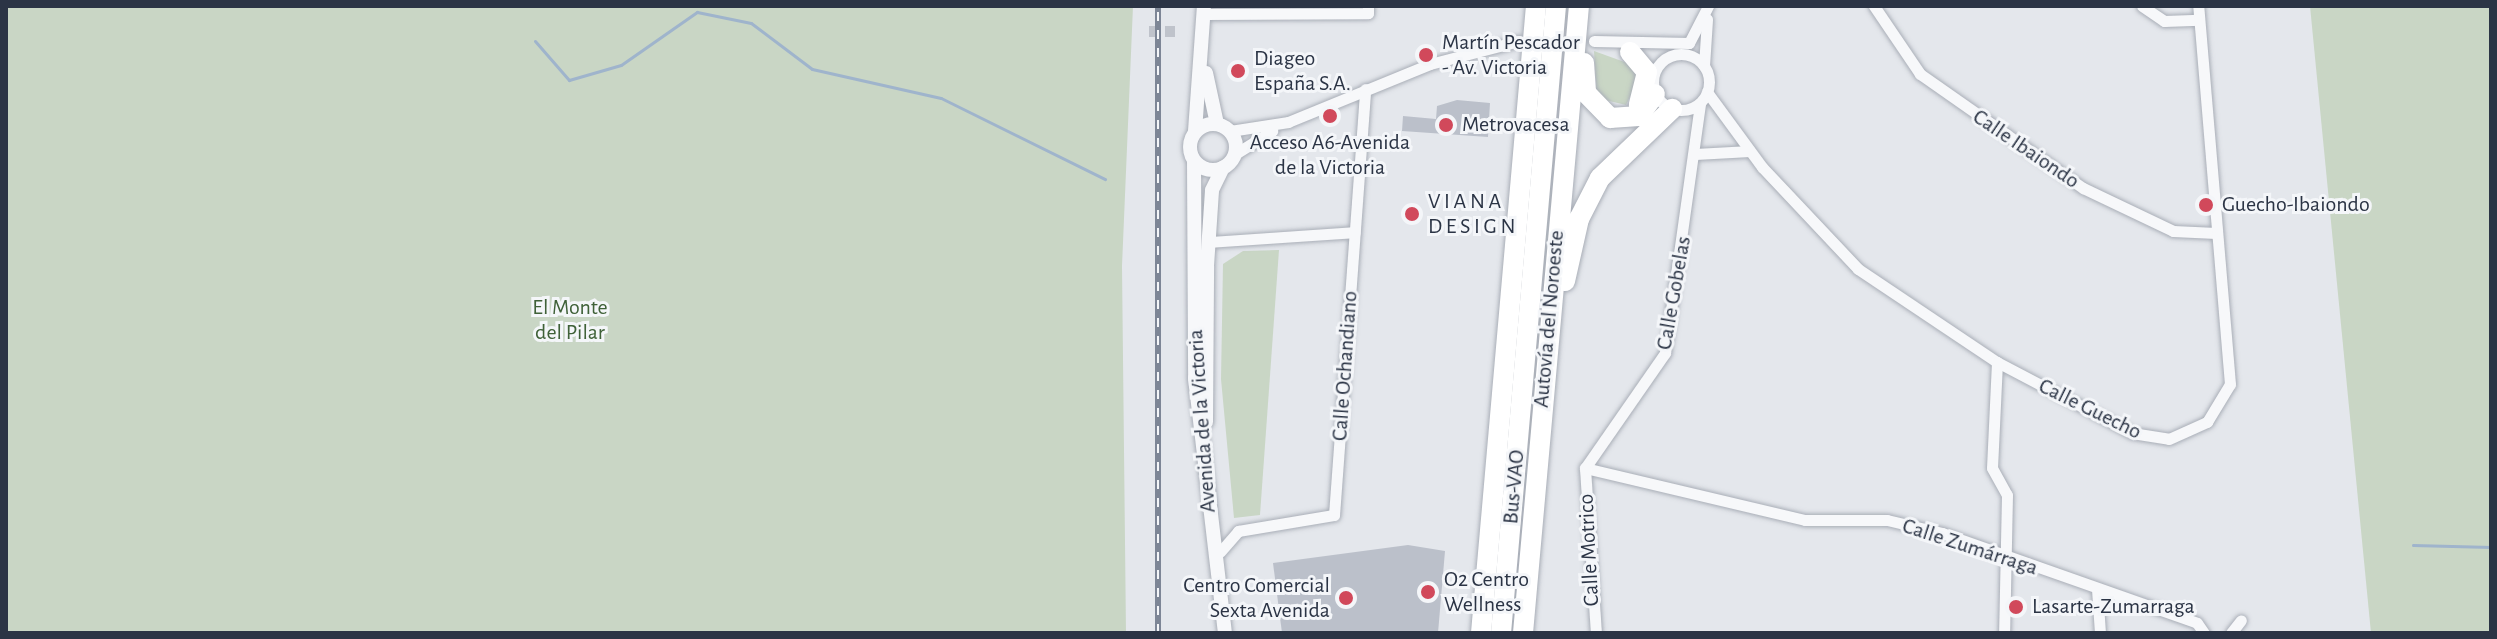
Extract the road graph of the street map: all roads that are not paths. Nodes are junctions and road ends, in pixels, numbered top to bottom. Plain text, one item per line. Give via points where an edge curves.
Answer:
1 (1536, 6) edge
2 (1556, 6) edge
3 (1708, 6) edge
4 (1874, 6) edge
5 (2142, 6) edge
6 (2198, 6) edge
7 (1368, 9) edge
8 (1204, 10) edge
9 (1578, 16) edge
10 (2199, 20) junction
11 (1707, 26) junction
12 (1518, 41) dead end
13 (1204, 43) junction
14 (1625, 47) junction
15 (1673, 54) junction
16 (1687, 54) junction
17 (1704, 66) junction
18 (1656, 69) junction
19 (1365, 89) junction
20 (1707, 92) junction
21 (1655, 94) junction
22 (1700, 103) junction
23 (1677, 109) junction
24 (1602, 112) junction
25 (1288, 122) junction
26 (1224, 128) junction
27 (1195, 131) junction
28 (1696, 149) junction
29 (1750, 151) junction
30 (1235, 154) junction
31 (1194, 161) junction
32 (1223, 167) junction
33 (1355, 232) junction
34 (2216, 233) junction
35 (1209, 242) junction
36 (1549, 329) junction
37 (1997, 362) junction
38 (1585, 468) junction
39 (1220, 552) junction
40 (2007, 559) junction
41 (2097, 589) junction
42 (2241, 620) dead end
43 (1225, 633) edge
44 (1233, 633) edge
45 (1481, 633) edge
46 (1501, 633) edge
47 (1523, 633) edge
48 (1596, 633) edge
49 (2004, 633) edge
50 (2100, 633) edge
51 (2204, 633) edge
52 (2231, 633) edge

1 - 45 highway, Autovía del Noroeste
2 - 46 highway, Bus-VAO
3 - 11 street
3 - 14 street via 1689,43
4 - 34 street, Calle Ibaiondo via 1920,74 2083,188 2173,231
5 - 10 street via 2164,21
6 - 10 street, Calle Guecho
7 - 8 street
8 - 13 street
9 - 24 highway via 1586,93
9 - 36 highway, Autovía del Noroeste
10 - 34 street, Calle Guecho
11 - 16 street
11 - 17 street
12 - 19 street
13 - 26 street
13 - 27 street
14 - 15 street
14 - 18 street
14 - 24 highway via 1647,72 1644,96 1628,112
15 - 16 street
15 - 18 street
16 - 17 street
17 - 20 street
18 - 21 street
19 - 25 street
19 - 33 street, Calle Ochandiano
20 - 22 street
20 - 29 street, Calle Guecho
21 - 23 street
21 - 24 highway via 1627,121
22 - 23 street
22 - 28 street, Calle Gobelas
23 - 28 street via 1693,121
23 - 36 highway via 1600,178 1579,219 1561,311
25 - 26 street
25 - 30 street
26 - 27 street
26 - 30 street
27 - 31 street, Avenida de la Victoria
28 - 29 street
28 - 38 street, Calle Gobelas via 1665,353
29 - 37 street, Calle Guecho via 1858,269
30 - 32 street
31 - 32 street
31 - 43 street, Avenida de la Victoria via 1195,378
32 - 35 street, Avenida de la Victoria via 1212,190
33 - 35 street
33 - 39 street, Calle Ochandiano via 1334,515 1238,531
34 - 37 street, Calle Guecho via 2230,384 2207,422 2188,434 2132,433
35 - 39 street, Avenida de la Victoria via 1206,420
36 - 47 highway, Autovía del Noroeste
37 - 40 street via 1992,468 2007,495
38 - 40 street, Calle Zumárraga via 1805,520 1887,520
38 - 48 street, Calle Motrico
39 - 44 street, Avenida de la Victoria
40 - 41 street, Calle Zumárraga
40 - 49 street
41 - 50 street
41 - 51 street, Calle Zumárraga via 2197,623
42 - 52 street

